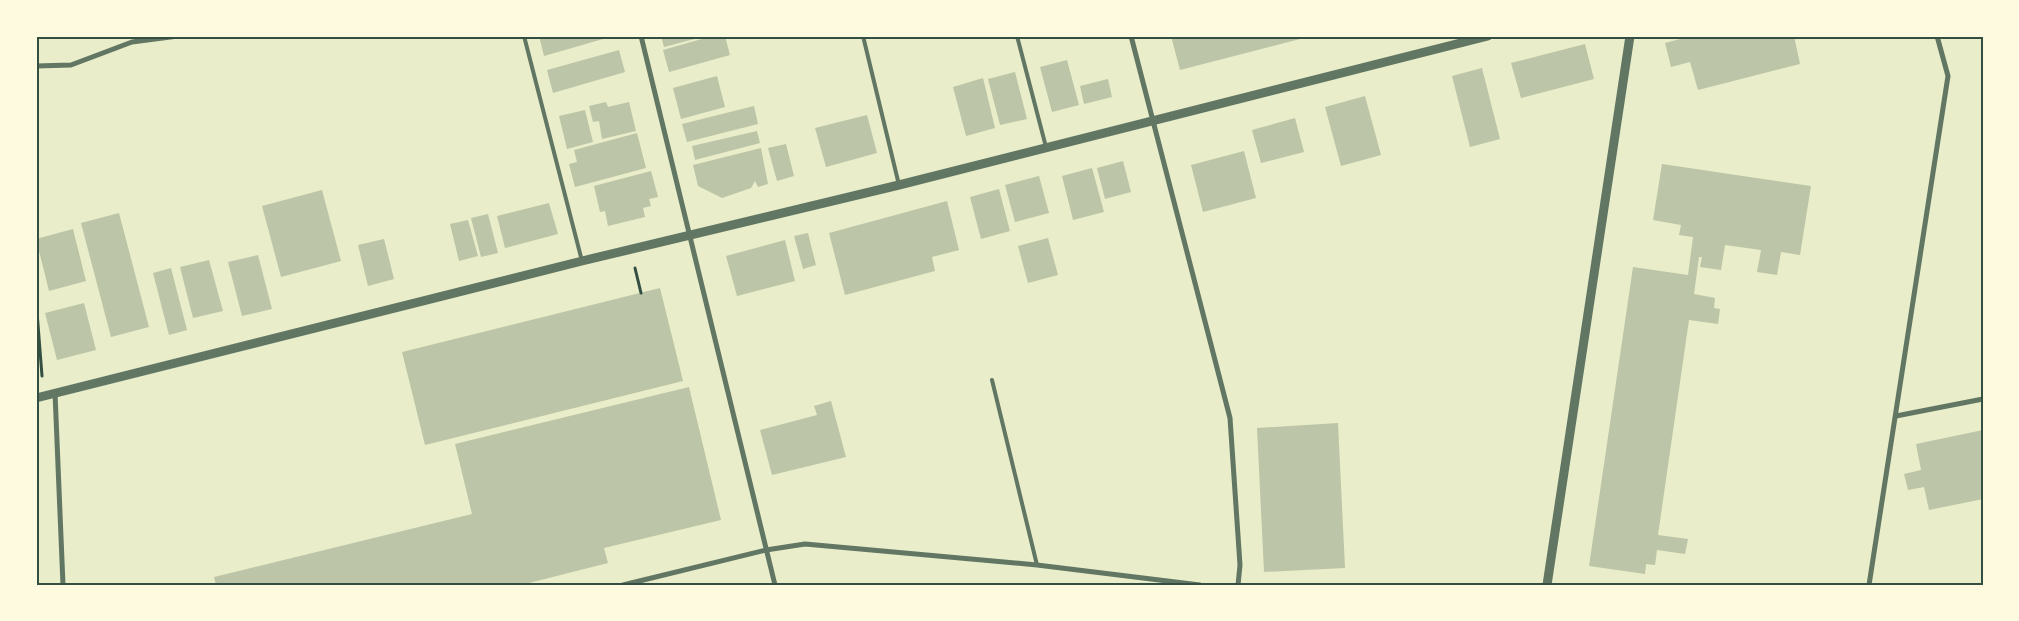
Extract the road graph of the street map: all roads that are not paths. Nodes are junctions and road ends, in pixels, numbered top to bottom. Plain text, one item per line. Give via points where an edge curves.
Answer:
1 (178, 36) edge
2 (524, 36) edge
3 (641, 36) edge
4 (863, 36) edge
5 (1017, 36) edge
6 (1131, 36) edge
7 (1488, 36) edge
8 (1630, 36) edge
9 (1937, 36) edge
10 (36, 66) edge
11 (1152, 121) junction
12 (1046, 147) junction
13 (899, 185) junction
14 (690, 234) junction
15 (582, 261) junction
16 (992, 380) dead end
17 (55, 393) junction
18 (36, 398) edge
19 (1983, 399) edge
20 (1896, 416) junction
21 (766, 550) junction
22 (1037, 565) junction
23 (644, 582) edge
24 (63, 585) edge
25 (623, 585) edge
26 (775, 585) edge
27 (1200, 585) edge
28 (1238, 585) edge
29 (1546, 585) edge
30 (1870, 585) edge

1 - 10 street via 132,42 71,64
2 - 15 lane
3 - 14 street
4 - 13 lane
5 - 12 lane
6 - 11 street
7 - 11 street
8 - 29 street
9 - 20 street via 1948,76
11 - 12 street
11 - 28 street via 1230,418 1240,565
12 - 13 street
13 - 14 street
14 - 15 street
14 - 21 street
15 - 17 street
16 - 22 lane
17 - 18 street
17 - 24 street
19 - 20 street
20 - 30 street
21 - 22 street via 805,544
21 - 23 street
21 - 26 street
22 - 27 street
23 - 25 street

